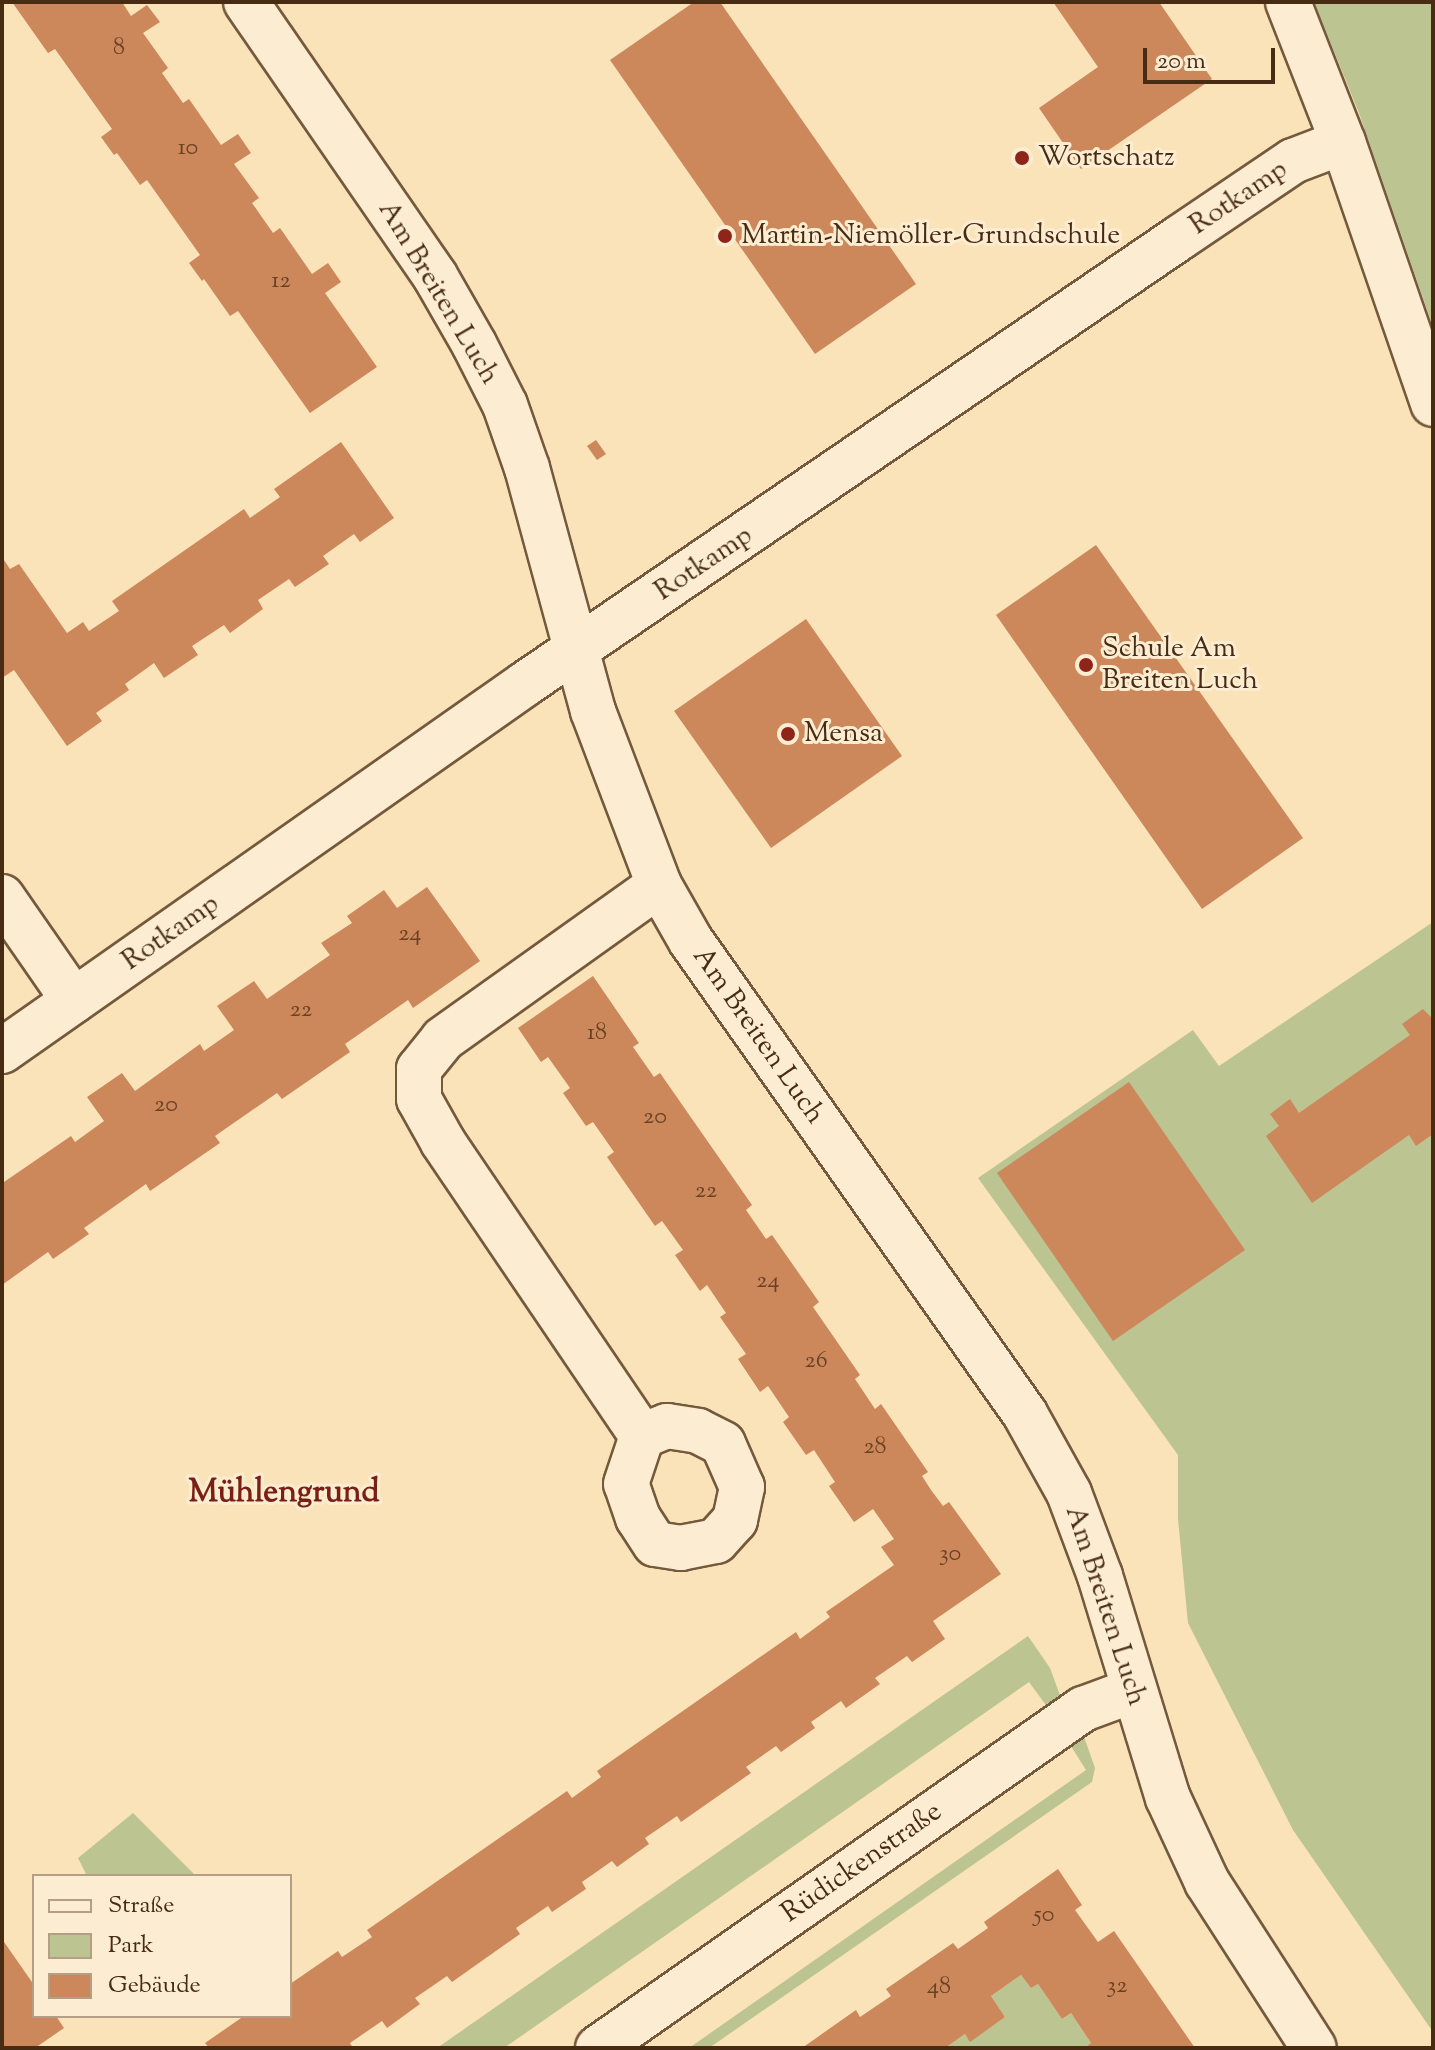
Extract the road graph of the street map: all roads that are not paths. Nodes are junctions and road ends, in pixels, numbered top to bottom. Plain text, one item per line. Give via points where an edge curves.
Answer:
1 (246, 2) edge
2 (1288, 2) edge
3 (1343, 142) junction
4 (1433, 404) edge
5 (578, 649) junction
6 (659, 885) junction
7 (2, 897) edge
8 (74, 1001) junction
9 (2, 1051) edge
10 (642, 1436) dead end
11 (1132, 1691) junction
12 (598, 2048) edge
13 (1314, 2048) edge

1 - 5 street, Am Breiten Luch via 435,276 487,368 527,468
2 - 3 street
3 - 4 street
3 - 5 street, Rotkamp via 1293,161
5 - 6 street, Am Breiten Luch via 593,711
5 - 8 street, Rotkamp
6 - 10 street via 443,1039 419,1069 419,1099 443,1142
6 - 11 street, Am Breiten Luch via 691,941 1025,1414 1069,1493 1100,1576
7 - 8 street
8 - 9 street, Rotkamp
11 - 12 street, Rüdickenstraße via 1083,1709
11 - 13 street, Am Breiten Luch via 1168,1798 1207,1882

